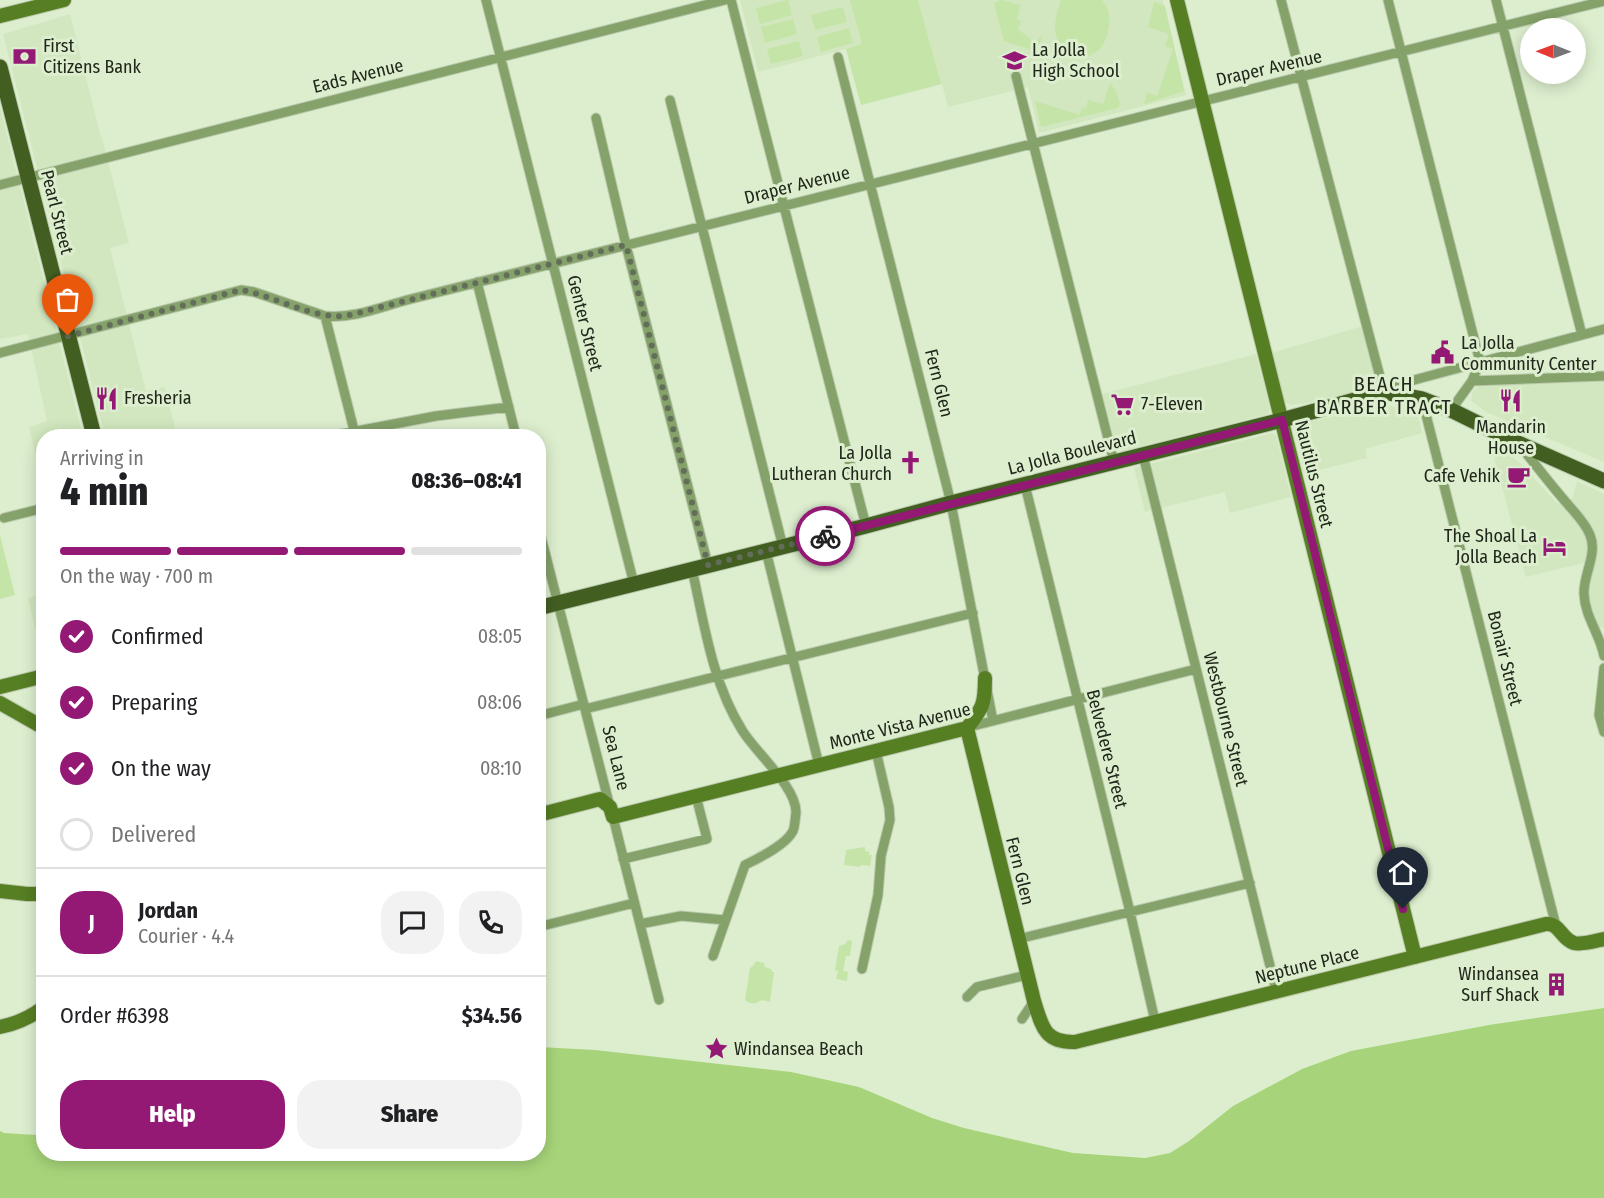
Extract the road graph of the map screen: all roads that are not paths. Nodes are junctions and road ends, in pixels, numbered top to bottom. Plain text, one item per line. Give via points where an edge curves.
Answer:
1 (64, 0) edge
2 (486, 0) edge
3 (724, 0) edge
4 (731, 0) edge
5 (1177, 0) edge
6 (1281, 0) edge
7 (1388, 0) edge
8 (1496, 0) edge
9 (1604, 1) edge
10 (0, 16) edge
11 (1502, 26) junction
12 (1401, 52) junction
13 (501, 57) junction
14 (838, 57) dead end
15 (0, 67) edge
16 (1016, 76) dead end
17 (1301, 78) junction
18 (670, 100) dead end
19 (1202, 100) junction
20 (596, 118) dead end
21 (1032, 143) junction
22 (28, 177) junction
23 (870, 184) junction
24 (0, 185) edge
25 (783, 205) junction
26 (702, 226) junction
27 (626, 245) junction
28 (553, 263) junction
29 (477, 282) junction
30 (325, 316) junction
31 (1604, 329) edge
32 (1582, 335) junction
33 (68, 336) junction
34 (0, 353) edge
35 (1480, 362) junction
36 (1604, 376) edge
37 (1472, 381) junction
38 (1384, 392) junction
39 (1422, 399) junction
40 (508, 407) junction
41 (1451, 410) junction
42 (1282, 420) junction
43 (92, 429) edge
44 (354, 429) edge
45 (378, 429) edge
46 (514, 429) edge
47 (1518, 443) junction
48 (1143, 455) junction
49 (1114, 462) junction
50 (1604, 481) edge
51 (1025, 485) junction
52 (951, 503) junction
53 (36, 510) edge
54 (3, 518) dead end
55 (866, 526) junction
56 (783, 547) junction
57 (766, 551) junction
58 (546, 556) edge
59 (708, 565) junction
60 (692, 569) junction
61 (634, 584) junction
62 (558, 603) junction
63 (546, 606) edge
64 (973, 613) junction
65 (1604, 656) edge
66 (793, 658) junction
67 (1604, 668) edge
68 (1196, 669) junction
69 (717, 677) junction
70 (36, 678) edge
71 (986, 678) junction
72 (0, 687) edge
73 (1078, 699) junction
74 (0, 703) edge
75 (585, 706) junction
76 (546, 714) edge
77 (993, 721) junction
78 (36, 723) edge
79 (966, 728) junction
80 (1604, 732) edge
81 (876, 750) junction
82 (819, 765) junction
83 (778, 775) junction
84 (696, 796) junction
85 (612, 812) junction
86 (546, 813) edge
87 (623, 859) junction
88 (1250, 883) junction
89 (0, 891) edge
90 (36, 894) edge
91 (634, 903) junction
92 (1130, 912) junction
93 (725, 920) junction
94 (640, 924) junction
95 (546, 925) edge
96 (1556, 926) junction
97 (1018, 939) junction
98 (1604, 939) edge
99 (713, 956) dead end
100 (1415, 957) junction
101 (862, 969) dead end
102 (1027, 975) junction
103 (1276, 990) junction
104 (967, 997) dead end
105 (659, 1000) dead end
106 (1034, 1001) junction
107 (36, 1013) edge
108 (1022, 1019) dead end
109 (1155, 1021) junction
110 (0, 1027) edge

1 - 10 street
2 - 13 street, Genter Street
3 - 13 street, Eads Avenue
4 - 25 street
5 - 19 street, Nautilus Street
6 - 17 street
7 - 12 street
8 - 11 street
9 - 11 street, Draper Avenue
11 - 12 street, Draper Avenue
11 - 32 street
12 - 17 street, Draper Avenue
12 - 35 street
13 - 22 street, Eads Avenue
13 - 28 street, Genter Street
14 - 23 street, Fern Glen
15 - 22 main road, Pearl Street
16 - 21 street
17 - 19 street, Draper Avenue
17 - 38 street
18 - 26 street
19 - 21 street, Draper Avenue
19 - 42 street, Nautilus Street
20 - 27 street
21 - 23 street, Draper Avenue
21 - 49 street
22 - 24 street, Eads Avenue
22 - 33 main road, Pearl Street
23 - 25 street, Draper Avenue
23 - 52 street, Fern Glen
25 - 26 street, Draper Avenue
25 - 55 street
26 - 27 street, Draper Avenue
26 - 56 street
27 - 28 street, Draper Avenue
27 - 59 street
28 - 29 street, Draper Avenue
28 - 61 street, Genter Street
29 - 30 street, Draper Avenue via 354,315
29 - 40 street
30 - 33 street, Draper Avenue via 241,290
30 - 44 street
31 - 32 street
32 - 35 street
33 - 34 street, Draper Avenue
33 - 43 main road, Pearl Street
35 - 37 street
35 - 38 street
36 - 37 street
37 - 41 street
38 - 39 main road, La Jolla Boulevard
38 - 42 main road, La Jolla Boulevard
39 - 41 main road, La Jolla Boulevard
39 - 96 street, Bonair Street
40 - 45 street via 436,416
40 - 46 street
41 - 47 main road, La Jolla Boulevard
42 - 48 main road, La Jolla Boulevard
42 - 100 street, Nautilus Street
47 - 50 main road, La Jolla Boulevard
47 - 65 street via 1589,533 1592,549 1584,587 1585,606
48 - 49 main road, La Jolla Boulevard
48 - 68 street, Westbourne Street
49 - 51 main road, La Jolla Boulevard
51 - 52 main road, La Jolla Boulevard
51 - 73 street, Belvedere Street
52 - 55 main road, La Jolla Boulevard
52 - 64 street, Fern Glen
53 - 54 street
55 - 56 main road, La Jolla Boulevard
56 - 57 main road, La Jolla Boulevard
57 - 59 main road, La Jolla Boulevard
57 - 66 street
58 - 62 street, Sea Lane
59 - 60 main road, La Jolla Boulevard
60 - 61 main road, La Jolla Boulevard
60 - 69 street
61 - 62 main road, La Jolla Boulevard
62 - 63 main road, La Jolla Boulevard
62 - 75 street, Sea Lane
64 - 66 street
64 - 71 street, Fern Glen
66 - 69 street
66 - 82 street
67 - 80 street via 1599,715
68 - 73 street, Monte Vista Avenue
68 - 88 street, Westbourne Street
69 - 75 street
69 - 83 street via 742,731
70 - 72 street
71 - 77 street, Fern Glen
71 - 79 street via 983,705
73 - 77 street, Monte Vista Avenue
73 - 92 street, Belvedere Street
74 - 78 street
75 - 76 street
75 - 85 street, Sea Lane
77 - 79 street, Monte Vista Avenue
79 - 81 street, Monte Vista Avenue
79 - 97 street, Fern Glen
81 - 82 street, Monte Vista Avenue
81 - 101 street via 890,820
82 - 83 street, Monte Vista Avenue
83 - 84 street, Monte Vista Avenue
83 - 93 street via 795,806 792,833 768,853 745,865
84 - 85 street, Monte Vista Avenue
84 - 87 street via 707,839
85 - 86 street, Monte Vista Avenue via 600,799
85 - 87 street, Sea Lane
87 - 91 street, Sea Lane
88 - 92 street
88 - 103 street, Westbourne Street
89 - 90 street
91 - 94 street, Sea Lane
91 - 95 street
92 - 97 street
92 - 109 street, Belvedere Street
93 - 94 street via 681,916
93 - 99 street
94 - 105 street, Sea Lane
96 - 98 street via 1572,942
96 - 100 street, Neptune Place via 1546,924
97 - 102 street, Fern Glen
100 - 103 street, Neptune Place
102 - 104 street via 977,987
102 - 106 street, Fern Glen
103 - 109 street, Neptune Place
106 - 108 street
106 - 109 street, Neptune Place via 1048,1035 1064,1042
107 - 110 street

